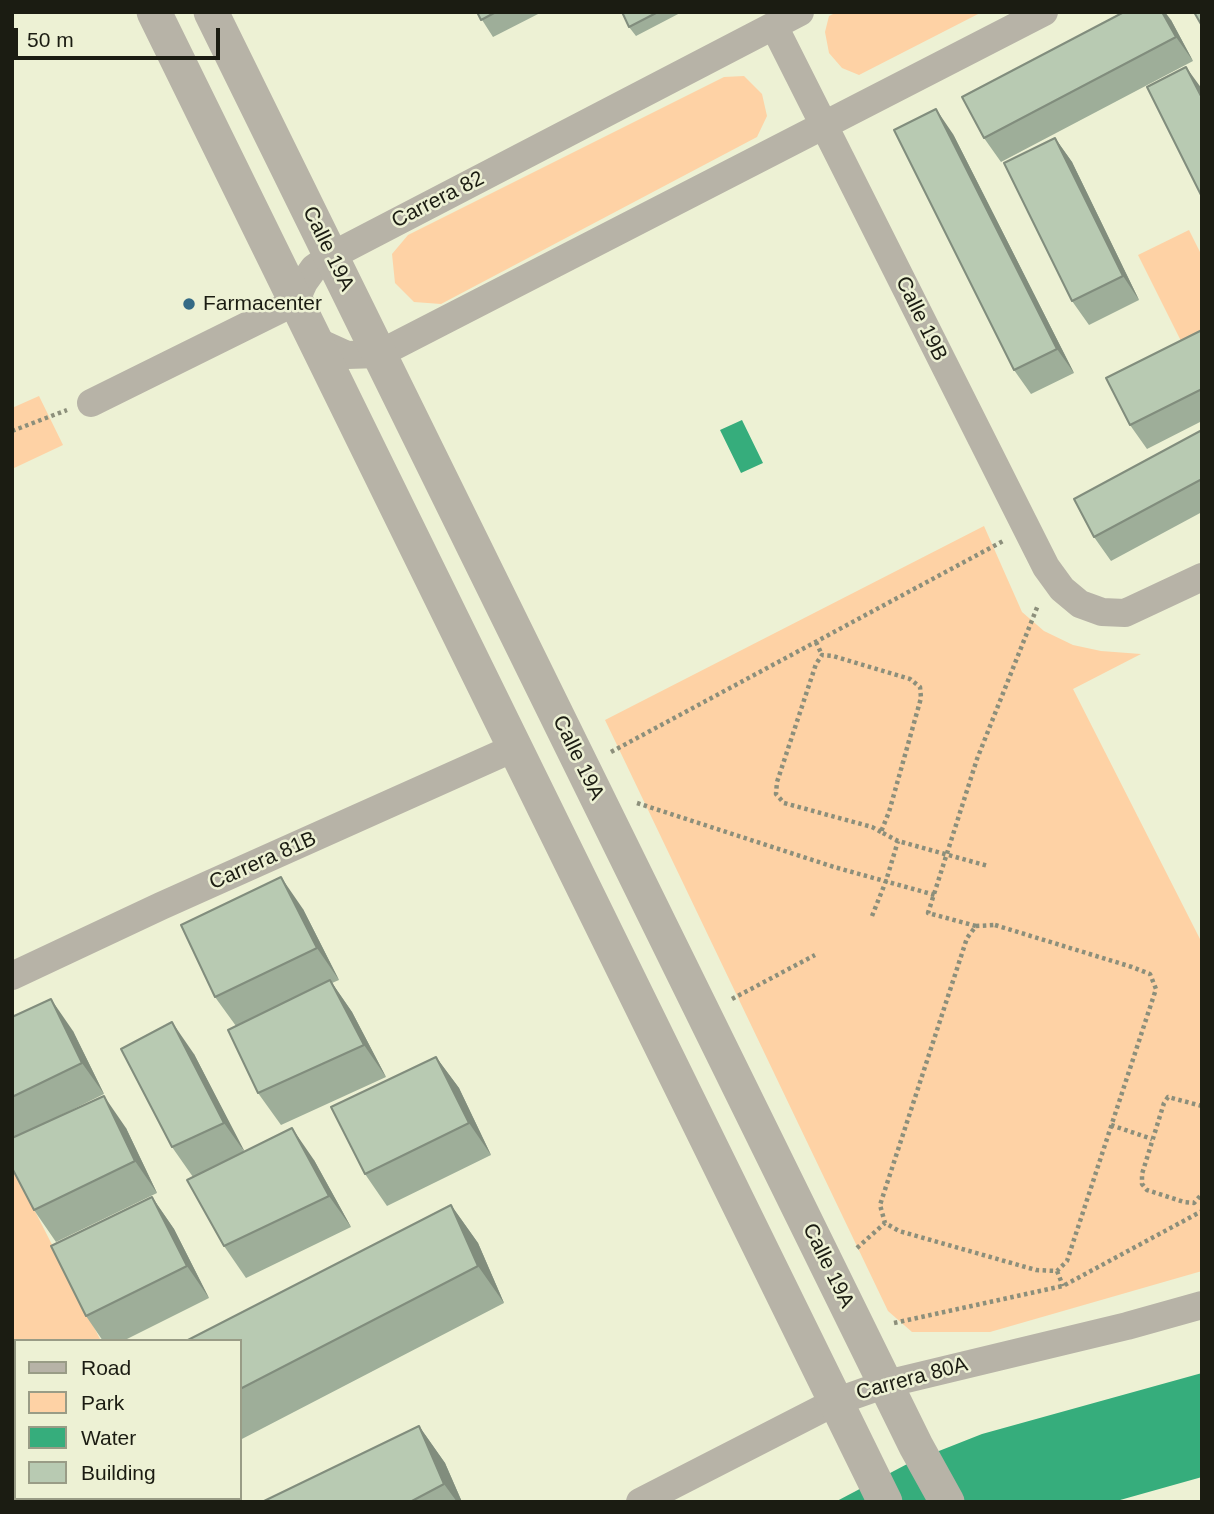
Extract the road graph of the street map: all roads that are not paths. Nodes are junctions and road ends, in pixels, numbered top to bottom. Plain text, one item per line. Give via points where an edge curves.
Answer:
1 (154, 12) edge
2 (211, 12) edge
3 (800, 12) edge
4 (1044, 12) edge
5 (774, 26) junction
6 (824, 125) junction
7 (331, 256) junction
8 (295, 302) junction
9 (314, 340) junction
10 (379, 354) junction
11 (91, 404) road end
12 (1202, 577) edge
13 (514, 748) junction
14 (12, 976) edge
15 (1202, 1305) edge
16 (886, 1384) junction
17 (835, 1402) junction
18 (640, 1502) edge
19 (885, 1502) edge
20 (947, 1502) edge

1 - 8 street
2 - 7 street, Calle 19A
3 - 5 street, Carrera 82
4 - 6 street
5 - 6 street, Calle 19B
5 - 7 street, Carrera 82
6 - 10 street
6 - 12 street, Calle 19B via 1046,567 1062,589 1080,604 1102,612 1125,613
7 - 8 street, Carrera 82 via 314,268
7 - 10 street, Calle 19A
8 - 9 street
8 - 11 street
9 - 10 street via 347,355
9 - 13 street
10 - 16 street, Calle 19A
13 - 14 street, Carrera 81B
13 - 17 street
15 - 16 street, Carrera 80A
16 - 17 street, Carrera 80A
16 - 20 street, Calle 19A
17 - 18 street, Carrera 80A
17 - 19 street

